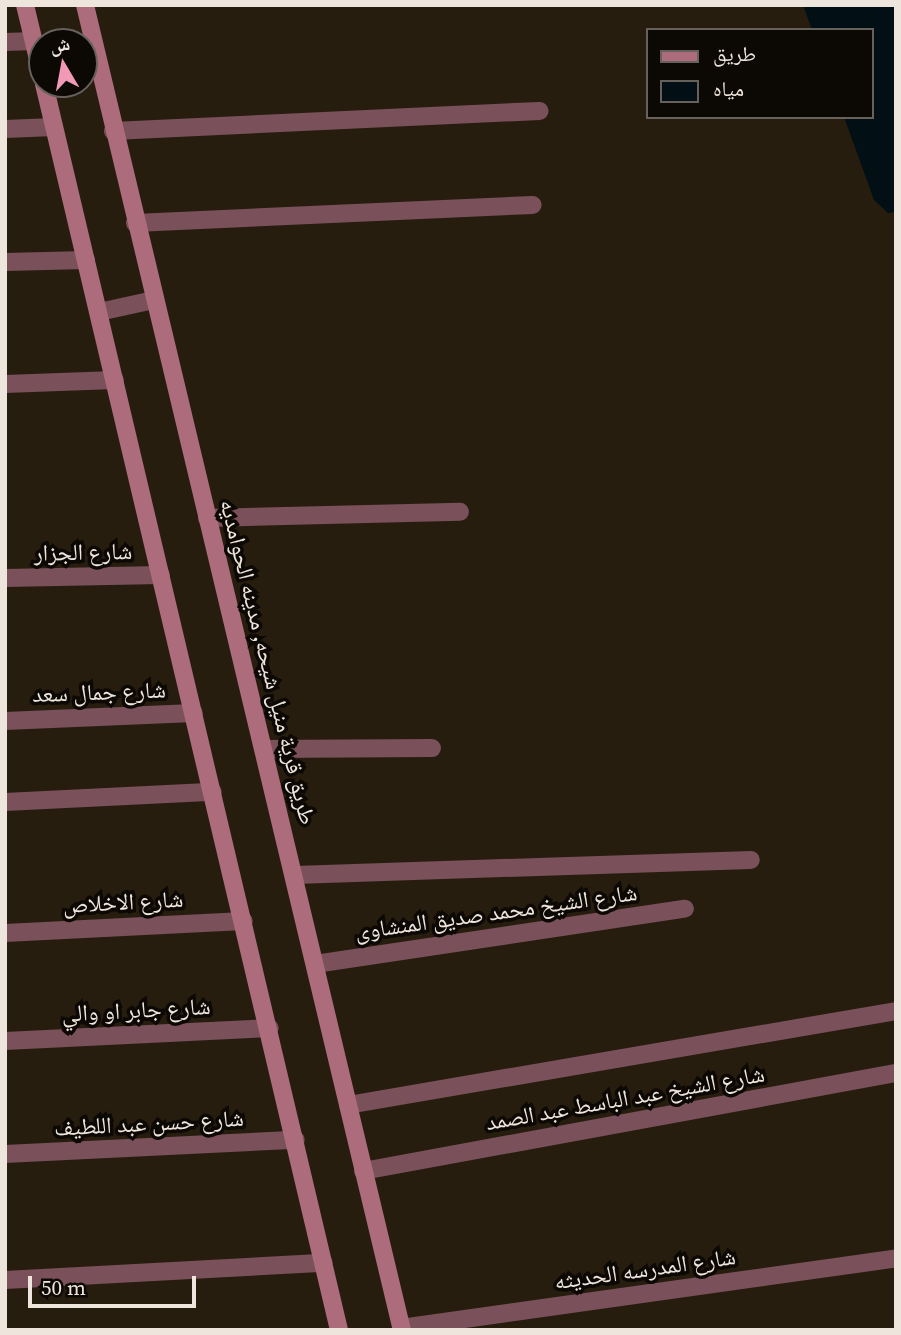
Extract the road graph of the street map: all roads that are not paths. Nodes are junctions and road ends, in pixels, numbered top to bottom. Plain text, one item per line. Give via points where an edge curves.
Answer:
1 (25, 5) edge
2 (85, 5) edge
3 (31, 28) edge
4 (28, 41) edge
5 (5, 42) edge
6 (47, 98) edge
7 (540, 111) dead end
8 (54, 127) junction
9 (5, 129) edge
10 (113, 131) junction
11 (533, 205) dead end
12 (135, 223) junction
13 (86, 260) junction
14 (5, 262) edge
15 (148, 301) junction
16 (103, 312) junction
17 (115, 380) junction
18 (5, 384) edge
19 (460, 512) dead end
20 (207, 518) junction
21 (161, 575) junction
22 (5, 578) edge
23 (194, 713) junction
24 (5, 721) edge
25 (432, 748) dead end
26 (264, 749) junction
27 (213, 792) junction
28 (5, 802) edge
29 (751, 859) dead end
30 (295, 875) junction
31 (685, 909) dead end
32 (244, 921) junction
33 (5, 933) edge
34 (315, 964) junction
35 (896, 1011) edge
36 (270, 1028) junction
37 (5, 1041) edge
38 (896, 1073) edge
39 (348, 1105) junction
40 (296, 1140) junction
41 (5, 1154) edge
42 (363, 1171) junction
43 (896, 1258) edge
44 (324, 1263) junction
45 (5, 1280) edge
46 (402, 1329) edge
47 (339, 1330) edge

1 - 3 main road
2 - 10 main road, طريق قرية منيل شيحه, مدينه الحوامديه
4 - 5 street
6 - 8 main road
7 - 10 street
8 - 9 street
8 - 13 main road
10 - 12 main road, طريق قرية منيل شيحه, مدينه الحوامديه
11 - 12 street
12 - 15 main road, طريق قرية منيل شيحه, مدينه الحوامديه
13 - 14 street
13 - 16 main road
15 - 16 street
15 - 20 main road, طريق قرية منيل شيحه, مدينه الحوامديه
16 - 17 main road
17 - 18 street
17 - 21 main road
19 - 20 street
20 - 26 main road, طريق قرية منيل شيحه, مدينه الحوامديه
21 - 22 street, شارع الجزار
21 - 23 main road
23 - 24 street, شارع جمال سعد
23 - 27 main road
25 - 26 street
26 - 30 main road, طريق قرية منيل شيحه, مدينه الحوامديه
27 - 28 street
27 - 32 main road
29 - 30 street
30 - 34 main road, طريق قرية منيل شيحه, مدينه الحوامديه
31 - 34 street, شارع الشيخ محمد صديق المنشاوى
32 - 33 street, شارع الاخلاص
32 - 36 main road
34 - 39 main road, طريق قرية منيل شيحه, مدينه الحوامديه
35 - 39 street
36 - 37 street, شارع جابر او والي
36 - 40 main road
38 - 42 street, شارع الشيخ عبد الباسط عبد الصمد
39 - 42 main road, طريق قرية منيل شيحه, مدينه الحوامديه
40 - 41 street, شارع حسن عبد اللطيف
40 - 44 main road
42 - 46 main road, طريق قرية منيل شيحه, مدينه الحوامديه
43 - 46 street, شارع المدرسه الحديثه
44 - 45 street
44 - 47 main road

